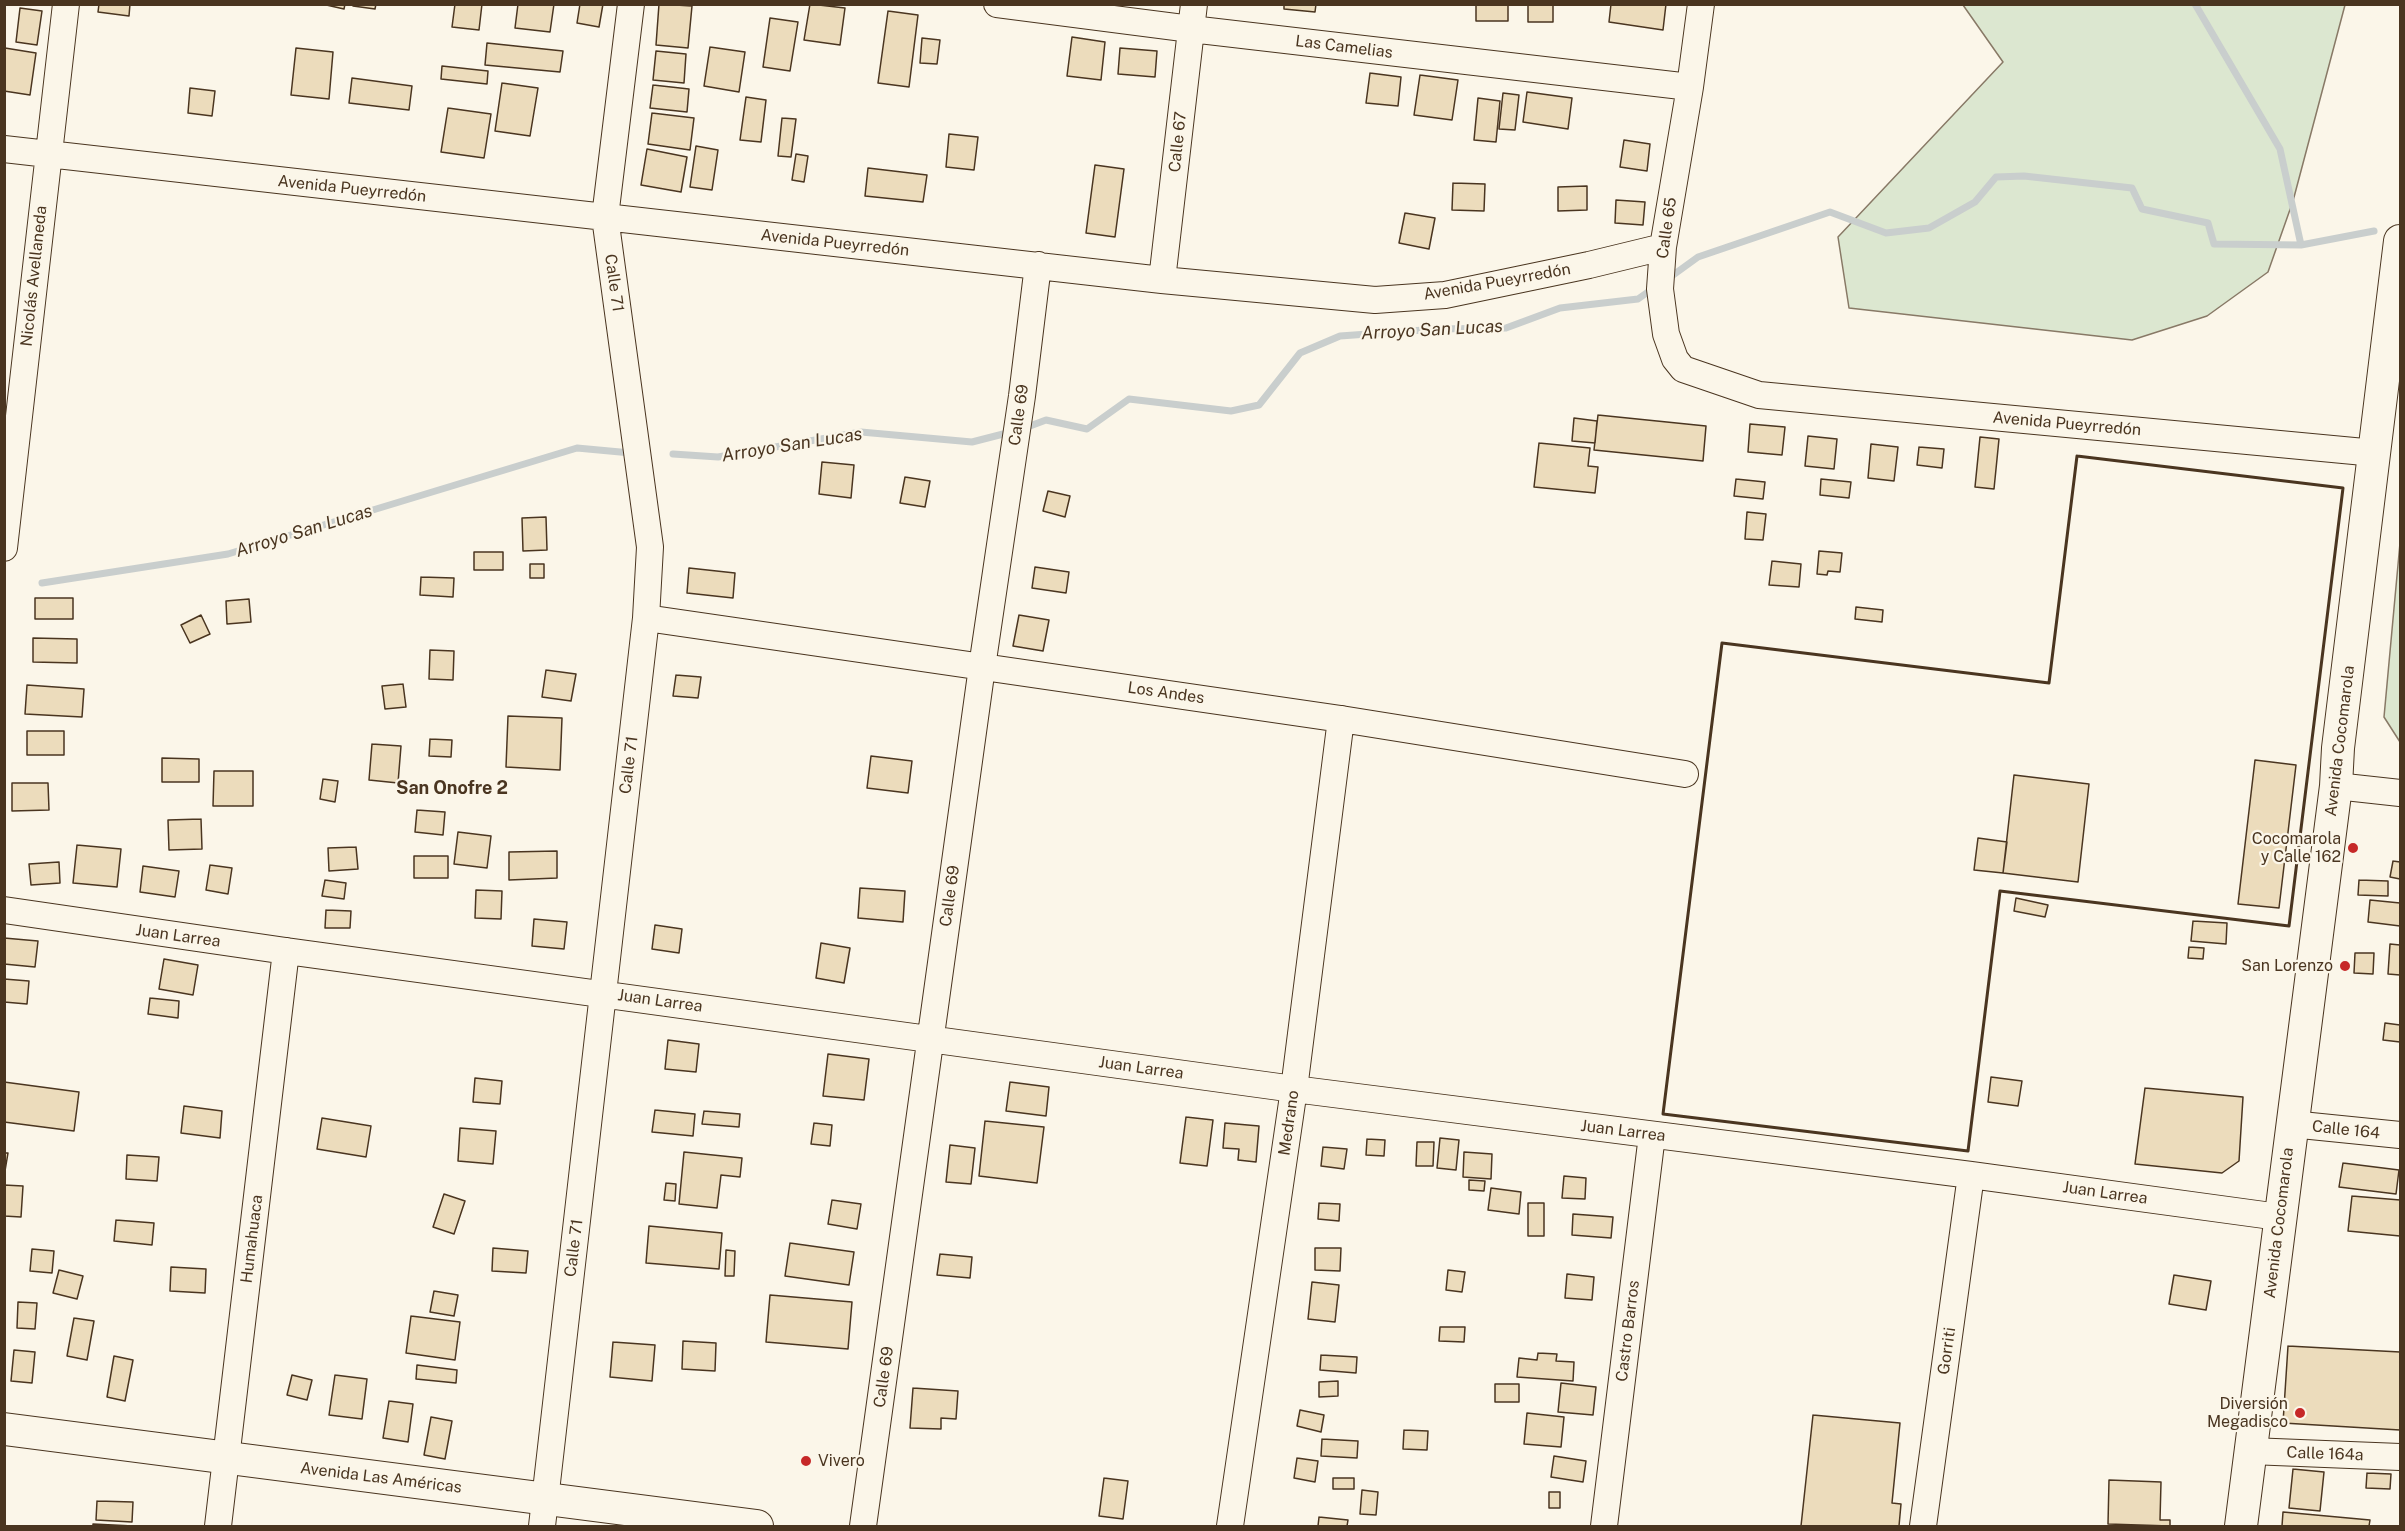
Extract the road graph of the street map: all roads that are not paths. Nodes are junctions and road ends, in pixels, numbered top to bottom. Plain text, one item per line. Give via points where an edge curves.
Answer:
1 (66, 4) edge
2 (631, 4) edge
3 (997, 4) edge
4 (1701, 4) edge
5 (1192, 17) edge
6 (1690, 87) junction
7 (4, 149) edge
8 (47, 155) junction
9 (605, 217) junction
10 (2400, 241) edge
11 (1663, 247) junction
12 (1038, 265) junction
13 (1162, 280) junction
14 (1759, 395) joint
15 (2375, 453) junction
16 (5, 541) edge
17 (646, 618) junction
18 (982, 667) junction
19 (1341, 719) junction
20 (1685, 774) dead end
21 (2336, 786) junction
22 (2400, 793) edge
23 (4, 910) edge
24 (286, 951) junction
25 (603, 993) junction
26 (930, 1040) junction
27 (1294, 1089) junction
28 (2291, 1124) junction
29 (1652, 1135) junction
30 (2400, 1135) edge
31 (1971, 1174) junction
32 (2279, 1217) junction
33 (4, 1429) edge
34 (2250, 1451) junction
35 (2400, 1457) edge
36 (226, 1458) junction
37 (543, 1513) edge
38 (218, 1527) edge
39 (757, 1527) edge
40 (863, 1527) edge
41 (1230, 1527) edge
42 (1605, 1527) edge
43 (1923, 1527) edge
44 (2241, 1527) edge

1 - 8 street, Nicolás Avellaneda
2 - 9 street, Calle 71
3 - 5 street, Las Camelias
4 - 6 street, Calle 65
5 - 6 street, Las Camelias
5 - 13 street, Calle 67
6 - 11 street, Calle 65
7 - 8 street, Avenida Pueyrredón
8 - 9 street, Avenida Pueyrredón
8 - 16 street, Nicolás Avellaneda
9 - 12 street, Avenida Pueyrredón
9 - 17 street, Calle 71 via 650,547
10 - 15 main road, Avenida Cocomarola
11 - 13 street, Avenida Pueyrredón via 1445,295 1375,300
11 - 14 street, Calle 65 via 1660,289 1666,334 1675,359 1683,369
12 - 13 street, Avenida Pueyrredón
12 - 18 street, Calle 69
14 - 15 street, Avenida Pueyrredón
15 - 21 main road, Avenida Cocomarola
17 - 18 street, Los Andes
17 - 25 street, Calle 71
18 - 19 street, Los Andes
18 - 26 street, Calle 69
19 - 20 street, Los Andes
19 - 27 street, Medrano
21 - 22 street
21 - 28 main road, Avenida Cocomarola
23 - 24 street, Juan Larrea
24 - 25 street, Juan Larrea
24 - 36 street, Humahuaca
25 - 26 street, Juan Larrea
25 - 37 street, Calle 71
26 - 27 street, Juan Larrea
26 - 40 street, Calle 69
27 - 29 street, Juan Larrea
27 - 41 street, Medrano
28 - 30 street, Calle 164
28 - 32 main road, Avenida Cocomarola
29 - 31 street, Juan Larrea
29 - 42 street, Castro Barros
31 - 32 street, Juan Larrea
31 - 43 street, Gorriti
32 - 34 main road, Avenida Cocomarola
33 - 36 main road, Avenida Las Américas
34 - 35 street, Calle 164a
34 - 44 main road, Avenida Cocomarola
36 - 37 main road, Avenida Las Américas
36 - 38 street, Humahuaca
37 - 39 main road, Avenida Las Américas

